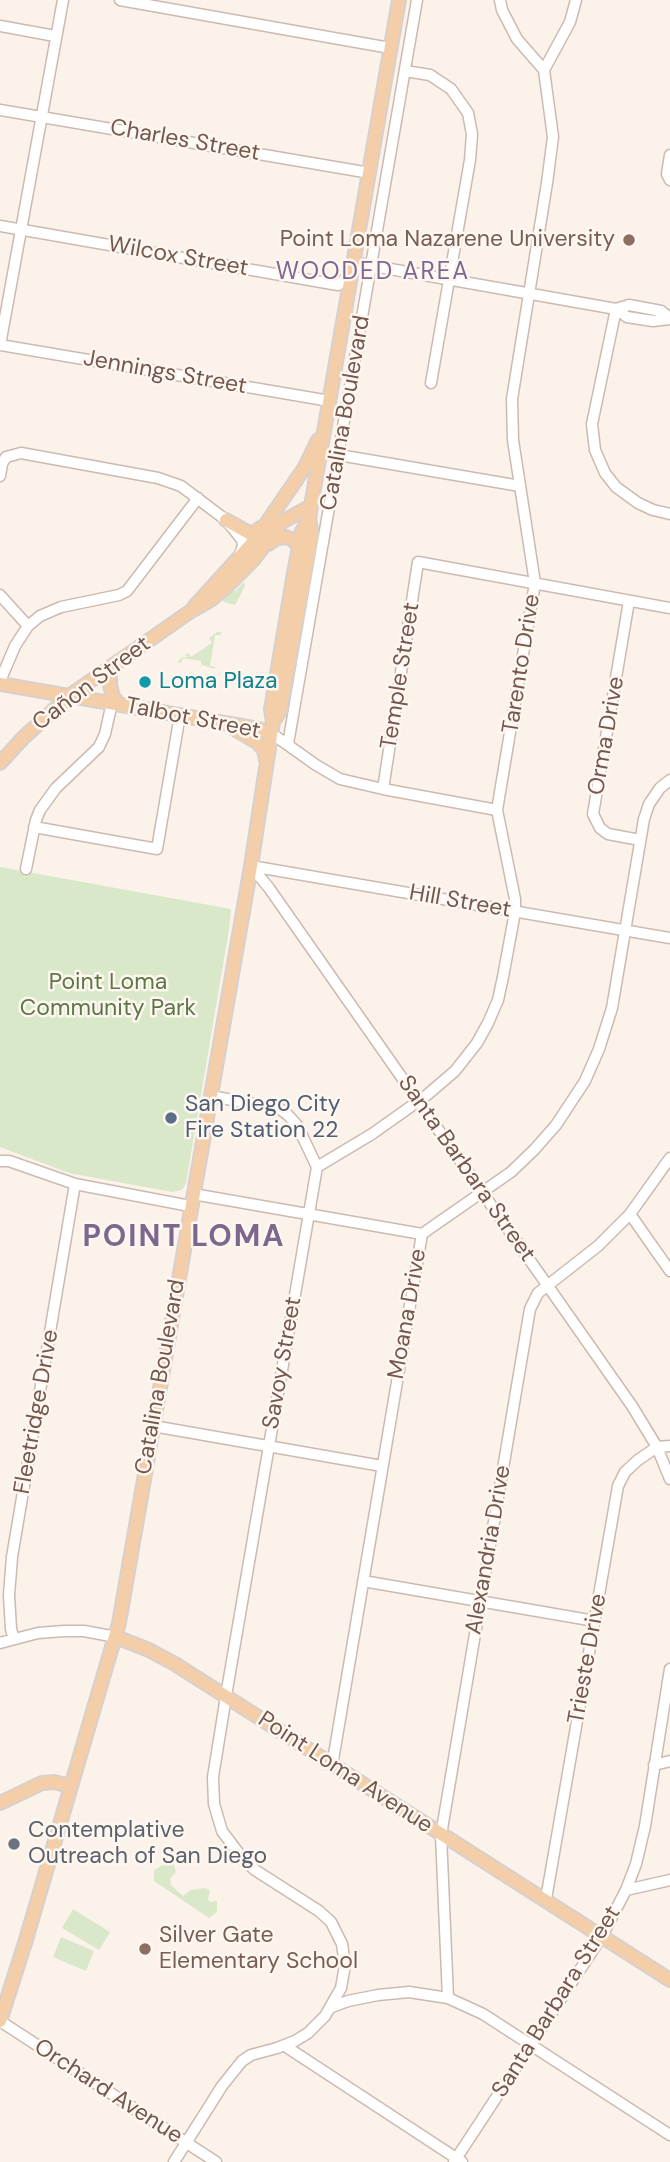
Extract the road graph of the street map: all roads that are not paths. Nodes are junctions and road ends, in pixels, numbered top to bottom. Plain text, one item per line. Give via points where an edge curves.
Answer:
1 (63, 0) edge
2 (120, 0) edge
3 (399, 0) edge
4 (417, 0) edge
5 (500, 0) edge
6 (576, 0) edge
7 (0, 26) edge
8 (55, 36) junction
9 (390, 48) junction
10 (544, 70) junction
11 (405, 71) junction
12 (0, 110) edge
13 (42, 116) junction
14 (670, 155) edge
15 (370, 173) junction
16 (670, 180) edge
17 (0, 226) edge
18 (21, 230) junction
19 (372, 266) junction
20 (352, 273) junction
21 (449, 279) junction
22 (530, 294) junction
23 (616, 309) junction
24 (670, 318) edge
25 (0, 345) edge
26 (431, 383) dead end
27 (330, 401) junction
28 (326, 424) junction
29 (339, 455) junction
30 (0, 476) edge
31 (520, 486) junction
32 (198, 498) junction
33 (311, 506) junction
34 (670, 514) edge
35 (226, 520) junction
36 (270, 520) junction
37 (309, 520) junction
38 (264, 546) junction
39 (299, 548) junction
40 (235, 562) junction
41 (535, 583) junction
42 (0, 595) edge
43 (629, 601) junction
44 (670, 608) edge
45 (191, 611) junction
46 (28, 626) junction
47 (114, 665) junction
48 (0, 683) edge
49 (69, 696) junction
50 (115, 702) junction
51 (180, 715) junction
52 (223, 723) junction
53 (272, 728) junction
54 (288, 744) junction
55 (267, 763) junction
56 (0, 764) edge
57 (670, 780) edge
58 (383, 789) junction
59 (497, 810) junction
60 (34, 827) junction
61 (640, 841) junction
62 (251, 866) junction
63 (26, 869) dead end
64 (515, 912) junction
65 (625, 930) junction
66 (670, 938) edge
67 (211, 1096) junction
68 (418, 1101) junction
69 (670, 1158) edge
70 (4, 1161) edge
71 (317, 1167) junction
72 (75, 1184) junction
73 (483, 1193) junction
74 (192, 1200) junction
75 (310, 1214) junction
76 (630, 1214) junction
77 (422, 1234) junction
78 (670, 1271) edge
79 (547, 1285) junction
80 (153, 1426) junction
81 (268, 1446) junction
82 (670, 1446) edge
83 (657, 1447) junction
84 (382, 1466) junction
85 (670, 1479) edge
86 (363, 1581) junction
87 (480, 1601) junction
88 (595, 1621) junction
89 (116, 1637) junction
90 (14, 1639) junction
91 (0, 1643) edge
92 (670, 1669) edge
93 (226, 1698) junction
94 (670, 1761) edge
95 (654, 1765) junction
96 (332, 1766) junction
97 (70, 1786) junction
98 (0, 1803) edge
99 (441, 1835) junction
100 (670, 1880) edge
101 (626, 1890) junction
102 (546, 1899) junction
103 (603, 1936) junction
104 (670, 1980) edge
105 (449, 1998) junction
106 (332, 2007) junction
107 (0, 2021) edge
108 (531, 2044) junction
109 (285, 2046) junction
110 (670, 2135) edge
111 (187, 2143) junction
112 (457, 2161) edge
113 (174, 2162) edge
114 (216, 2162) edge

1 - 8 street
2 - 9 street
3 - 9 main road, Catalina Boulevard
4 - 11 street, Catalina Boulevard
5 - 10 street via 517,39
6 - 10 street via 570,22
7 - 8 street
8 - 13 street
9 - 15 main road, Catalina Boulevard
10 - 22 street, Tarento Drive via 553,137
11 - 19 street, Catalina Boulevard
11 - 21 street via 430,75 446,85 463,103 472,126
12 - 13 street, Charles Street
13 - 15 street, Charles Street
13 - 18 street
14 - 16 street
15 - 20 main road, Catalina Boulevard
17 - 18 street, Wilcox Street
18 - 20 street, Wilcox Street via 338,285
18 - 25 street
19 - 20 street via 362,264
19 - 21 street
19 - 29 street, Catalina Boulevard
20 - 27 main road, Catalina Boulevard
21 - 22 street
21 - 26 street
22 - 23 street
22 - 31 street, Tarento Drive via 511,413
23 - 24 street via 627,317
23 - 34 street via 592,424 595,450 616,487 638,503
25 - 27 street, Jennings Street
27 - 28 main road, Catalina Boulevard
28 - 33 main road, Catalina Boulevard
28 - 36 main road, Cañon Street via 305,467
29 - 31 street
29 - 54 street, Catalina Boulevard
30 - 32 street via 6,457 21,453 158,478
31 - 41 street, Tarento Drive
32 - 35 street
32 - 46 street via 127,591 61,607
33 - 37 main road, Catalina Boulevard
33 - 38 main road, Cañon Street via 282,522
35 - 36 main road via 248,533
35 - 40 street via 242,540
36 - 40 main road, Cañon Street
37 - 39 main road, Catalina Boulevard
37 - 53 main road, Catalina Boulevard via 312,534 280,711
38 - 39 main road via 286,537
38 - 45 main road, Cañon Street via 228,585
39 - 53 main road, Catalina Boulevard via 271,709
40 - 45 main road, Cañon Street
41 - 43 street
41 - 58 street, Temple Street via 418,562
41 - 59 street, Tarento Drive
42 - 46 street
43 - 44 street
43 - 61 street, Orma Drive via 593,814 608,834
45 - 47 main road, Cañon Street
46 - 48 street
47 - 49 main road, Cañon Street
47 - 50 main road via 110,675
48 - 49 main road, Talbot Street
49 - 50 main road, Talbot Street
49 - 56 main road, Cañon Street
50 - 51 main road, Talbot Street
50 - 60 street via 99,747 50,794
51 - 52 main road, Talbot Street
51 - 60 street via 157,849
52 - 53 main road, Talbot Street
52 - 55 main road via 257,742
53 - 54 street, Talbot Street
53 - 55 main road, Catalina Boulevard
54 - 58 street, Talbot Street via 340,779
55 - 62 main road, Catalina Boulevard
57 - 61 street, Moana Drive via 649,804
58 - 59 street, Talbot Street
59 - 64 street, Tarento Drive
60 - 63 street
61 - 65 street, Moana Drive
62 - 64 street, Hill Street
62 - 67 main road, Catalina Boulevard
62 - 68 street, Santa Barbara Street
64 - 65 street, Hill Street
64 - 68 street, Tarento Drive via 498,1000 488,1023 467,1058
65 - 66 street, Hill Street
65 - 73 street, Moana Drive via 612,1008 585,1081 534,1150
67 - 71 street via 280,1109 297,1125
67 - 74 main road, Catalina Boulevard
68 - 71 street, Tarento Drive
68 - 73 street, Santa Barbara Street
69 - 76 street, Alexandria Drive
70 - 72 street
71 - 75 street, Savoy Street
72 - 74 street
72 - 90 street, Fleetridge Drive via 12,1557 9,1595
73 - 77 street, Moana Drive
73 - 79 street, Santa Barbara Street
74 - 75 street
74 - 80 main road, Catalina Boulevard
75 - 77 street
75 - 81 street, Savoy Street
76 - 78 street
76 - 79 street, Alexandria Drive via 598,1246
77 - 84 street, Moana Drive
79 - 83 street, Santa Barbara Street
79 - 87 street, Alexandria Drive via 530,1309
80 - 81 street
80 - 89 main road, Catalina Boulevard
81 - 84 street
81 - 93 street, Savoy Street
82 - 83 street
83 - 85 street, Santa Barbara Street
83 - 88 street, Trieste Drive via 625,1472 618,1486
84 - 86 street, Moana Drive
86 - 87 street
86 - 96 street, Moana Drive
87 - 88 street
87 - 99 street, Alexandria Drive
88 - 102 street, Trieste Drive
89 - 90 street, Point Loma Avenue via 71,1630
89 - 93 main road, Point Loma Avenue via 164,1657
89 - 97 main road, Catalina Boulevard
90 - 91 street, Point Loma Avenue
92 - 95 street, Santa Barbara Street
93 - 96 main road, Point Loma Avenue
93 - 106 street, Savoy Street via 213,1786 219,1823 255,1870 319,1911 336,1930 345,1965
94 - 95 street
95 - 101 street, Santa Barbara Street via 636,1864
96 - 99 main road, Point Loma Avenue
97 - 98 main road via 41,1783
97 - 107 main road, Catalina Boulevard
99 - 102 main road, Point Loma Avenue
99 - 105 street, Alexandria Drive
100 - 101 street
101 - 103 street, Santa Barbara Street
102 - 103 main road, Point Loma Avenue
103 - 104 main road, Point Loma Avenue
103 - 108 street, Santa Barbara Street
105 - 106 street via 409,1992
105 - 108 street
106 - 109 street via 308,2033
107 - 111 street, Orchard Avenue
108 - 110 street
108 - 112 street, Santa Barbara Street
109 - 111 street via 246,2057
109 - 112 street
111 - 113 street
111 - 114 street, Orchard Avenue

